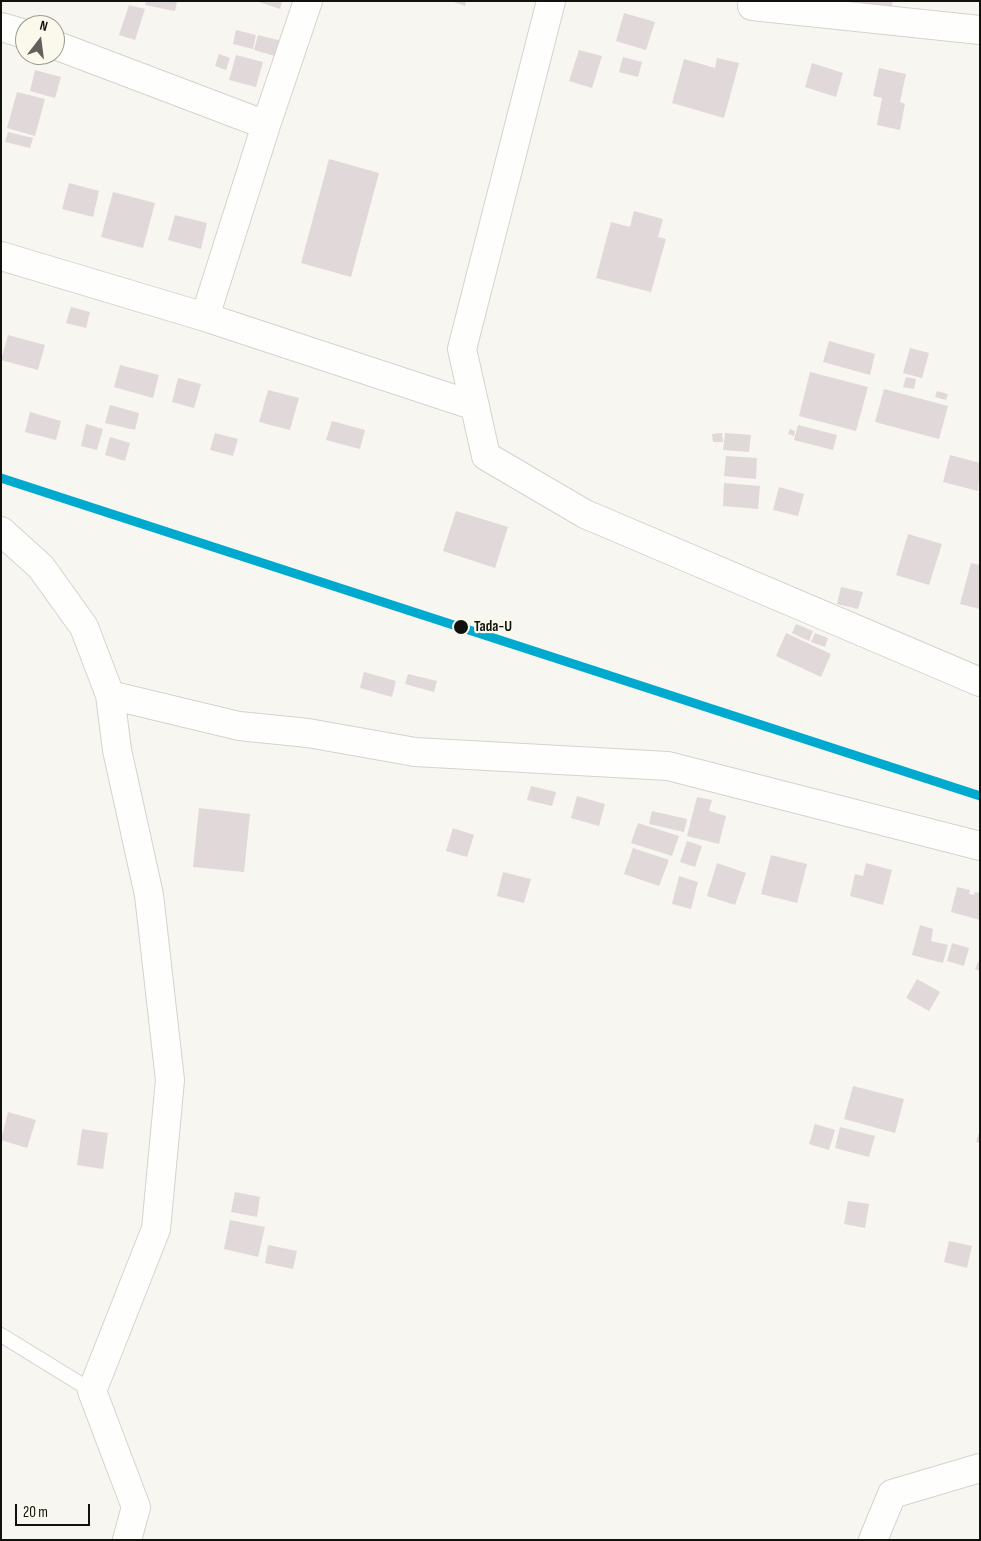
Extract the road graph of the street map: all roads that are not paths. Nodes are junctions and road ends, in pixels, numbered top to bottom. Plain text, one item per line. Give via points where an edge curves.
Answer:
1 (308, 1) edge
2 (551, 1) edge
3 (754, 1) edge
4 (1, 27) edge
5 (980, 30) edge
6 (15, 31) edge
7 (65, 49) edge
8 (266, 125) junction
9 (1, 256) edge
10 (205, 317) junction
11 (475, 406) junction
12 (1, 531) edge
13 (980, 682) edge
14 (110, 695) junction
15 (980, 846) edge
16 (1, 1335) edge
17 (92, 1391) junction
18 (980, 1468) edge
19 (128, 1540) edge
20 (874, 1540) edge

1 - 8 street
2 - 11 street via 462,349
3 - 5 street via 752,6
4 - 6 street
7 - 8 street
8 - 10 street
9 - 10 street
10 - 11 street
11 - 13 street via 486,456 585,514
12 - 14 street via 41,567 84,627
14 - 15 street via 239,726 308,733 415,752 668,766
14 - 17 street via 117,750 149,894 170,1080 156,1228
16 - 17 lane
17 - 19 street via 136,1507
18 - 20 street via 892,1494

